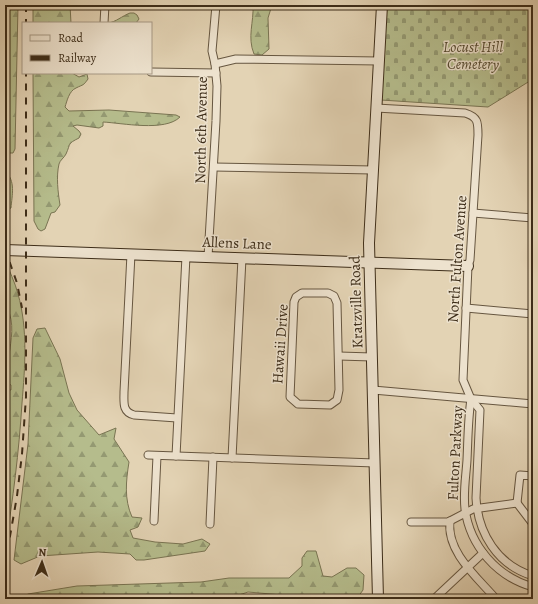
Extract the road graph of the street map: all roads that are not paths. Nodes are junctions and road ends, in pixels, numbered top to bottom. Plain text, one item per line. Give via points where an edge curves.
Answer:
1 (105, 5) edge
2 (216, 5) edge
3 (382, 5) edge
4 (104, 22) edge
5 (379, 61) junction
6 (215, 64) junction
7 (152, 72) edge
8 (216, 73) junction
9 (376, 108) junction
10 (214, 166) junction
11 (373, 170) junction
12 (473, 213) junction
13 (533, 218) edge
14 (5, 250) edge
15 (131, 254) junction
16 (186, 256) junction
17 (208, 257) junction
18 (242, 258) junction
19 (370, 262) junction
20 (468, 266) junction
21 (466, 308) junction
22 (533, 314) edge
23 (339, 356) junction
24 (372, 357) junction
25 (373, 390) junction
26 (471, 399) junction
27 (533, 404) edge
28 (178, 418) junction
29 (148, 455) dead end
30 (156, 456) junction
31 (176, 456) junction
32 (213, 457) junction
33 (232, 458) junction
34 (375, 463) junction
35 (533, 476) edge
36 (517, 503) junction
37 (476, 508) junction
38 (466, 512) junction
39 (154, 521) dead end
40 (450, 521) junction
41 (411, 522) dead end
42 (210, 524) dead end
43 (533, 524) edge
44 (483, 554) junction
45 (468, 567) junction
46 (533, 576) edge
47 (533, 587) edge
48 (378, 599) edge
49 (434, 599) edge
50 (496, 599) edge

1 - 4 street
2 - 6 street, North 6th Avenue via 212,51
3 - 5 main road, Kratzville Road
5 - 6 street via 236,59
5 - 9 main road, Kratzville Road
6 - 8 street, North 6th Avenue
7 - 8 street
8 - 10 street, North 6th Avenue
9 - 11 main road, Kratzville Road
9 - 12 street, North Fulton Avenue via 472,115 476,120 478,135
10 - 11 street
10 - 17 street, North 6th Avenue
11 - 19 main road, Kratzville Road
12 - 13 street
12 - 20 street, North Fulton Avenue
14 - 15 main road, Allens Lane
15 - 16 main road, Allens Lane
15 - 28 street via 124,406 128,413 134,415
16 - 17 main road, Allens Lane
16 - 28 street
17 - 18 main road, Allens Lane
18 - 19 main road, Allens Lane
18 - 33 street
19 - 20 main road, Allens Lane
19 - 24 main road, Kratzville Road
20 - 21 street, North Fulton Avenue
21 - 22 street
21 - 26 street, North Fulton Avenue via 463,380
23 - 23 street, Hawaii Drive via 337,303 334,296 328,293 300,294 294,302 291,399 302,404 334,403 339,396
23 - 24 street
24 - 25 main road, Kratzville Road
25 - 26 street
25 - 34 main road, Kratzville Road
26 - 27 street
26 - 37 street, Fulton Parkway via 480,410
26 - 38 street, Fulton Parkway
28 - 31 street
29 - 30 street
30 - 31 street
30 - 39 street
31 - 32 street
32 - 33 street
32 - 42 street
33 - 34 street
34 - 48 main road, Kratzville Road
35 - 36 street via 520,475
36 - 37 street
36 - 43 street
37 - 38 street
37 - 46 street, Fulton Parkway via 484,533 492,547 512,566
38 - 40 street
38 - 44 street, Fulton Parkway via 474,538
40 - 41 street
40 - 45 street via 453,542
44 - 45 street
44 - 47 street, Fulton Parkway via 506,575
45 - 49 street
45 - 50 street

